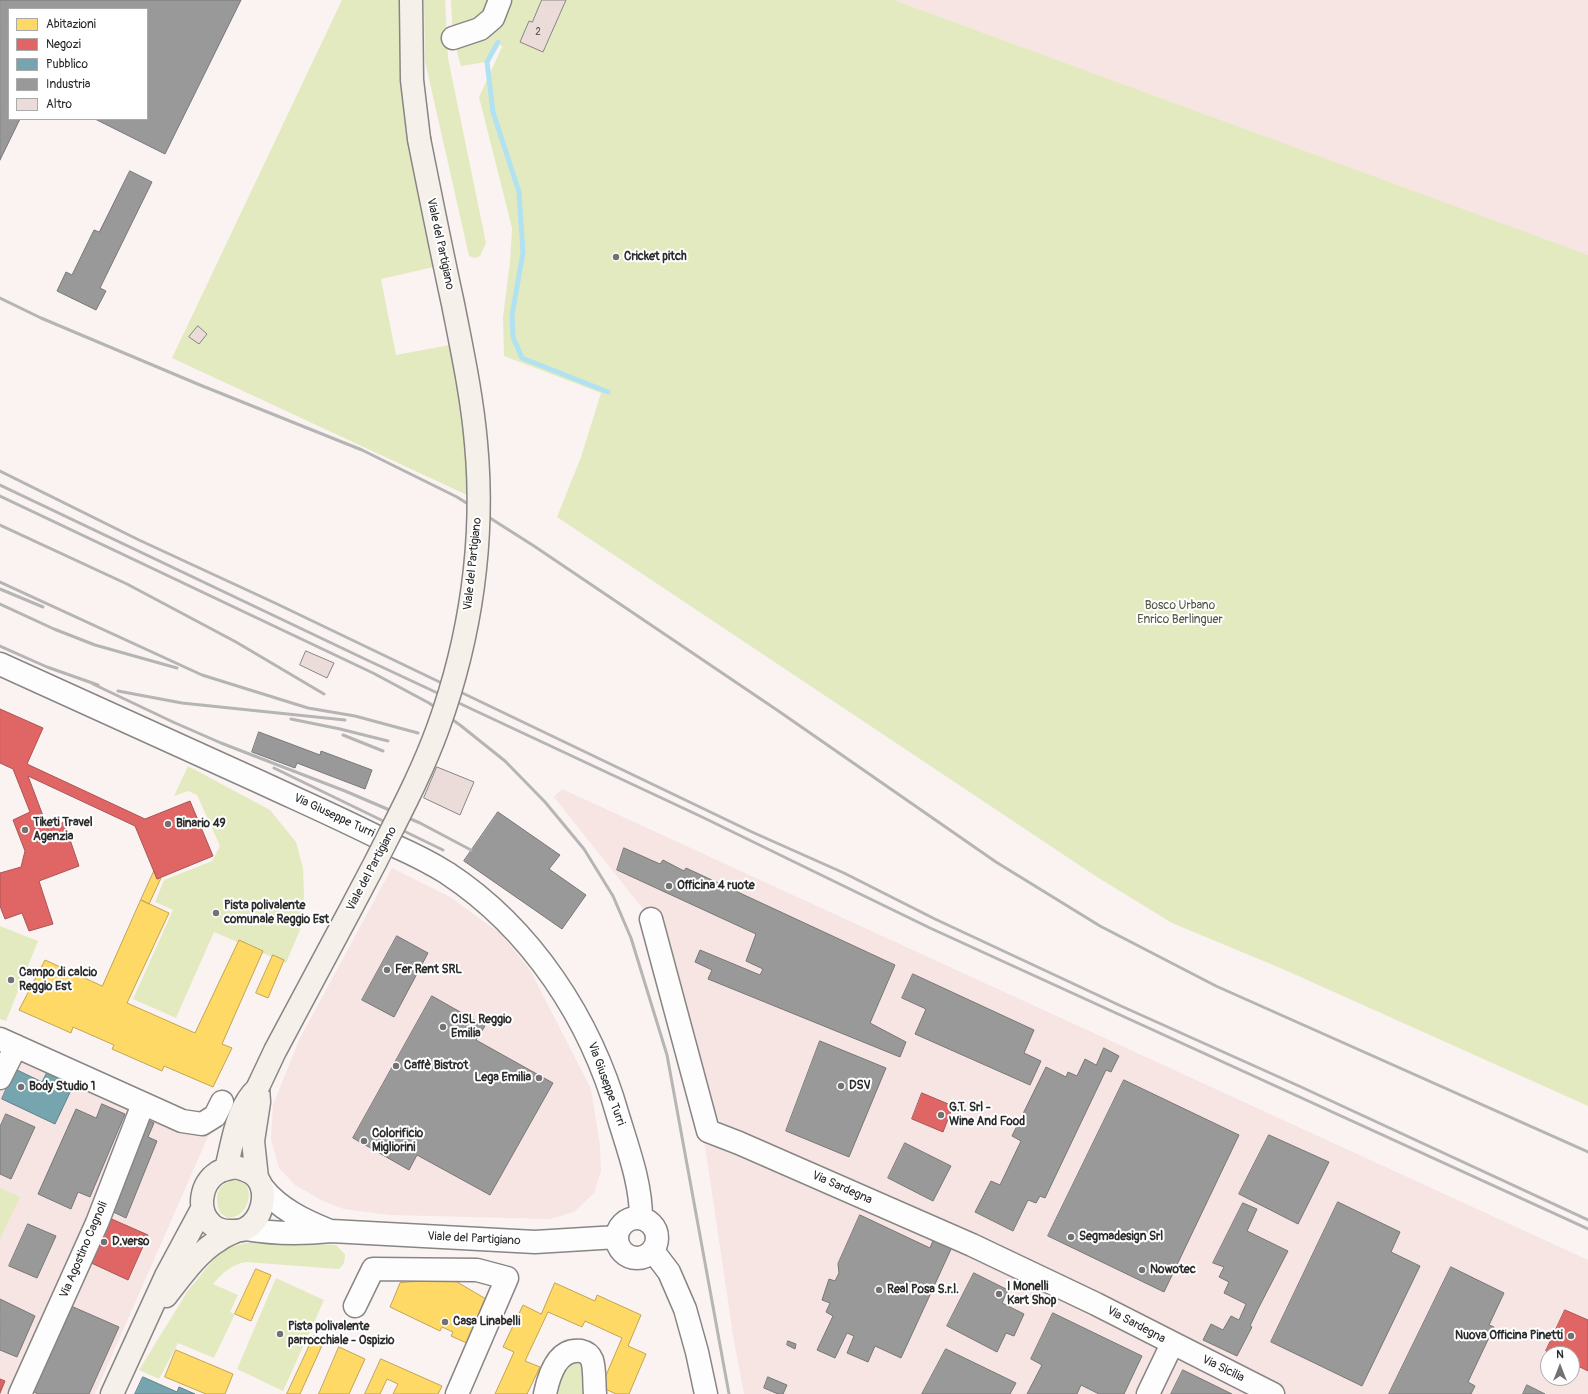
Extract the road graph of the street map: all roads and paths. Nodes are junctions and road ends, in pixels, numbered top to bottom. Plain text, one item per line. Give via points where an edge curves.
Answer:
1 (411, 0) edge
2 (500, 0) edge
3 (452, 38) dead end
4 (0, 664) edge
5 (651, 919) dead end
6 (8, 1043) edge
7 (0, 1078) edge
8 (258, 1087) junction
9 (222, 1102) dead end
10 (143, 1104) junction
11 (226, 1169) junction
12 (259, 1182) junction
13 (202, 1209) junction
14 (640, 1218) junction
15 (240, 1230) junction
16 (331, 1231) junction
17 (617, 1238) junction
18 (653, 1251) junction
19 (355, 1306) dead end
20 (148, 1319) junction
21 (1172, 1344) junction
22 (20, 1394) edge
23 (112, 1394) edge
24 (457, 1394) edge
25 (545, 1394) edge
26 (595, 1394) edge
27 (706, 1394) edge
28 (1148, 1394) edge
29 (1273, 1394) edge

1 - 8 main road, Viale del Partigiano, bridge via 412,80 420,138 468,379 476,441 479,501 473,590 454,680 419,773
2 - 3 street via 493,18 480,29
4 - 14 street, Via Giuseppe Turri via 370,833 446,872 479,896 514,928 530,947 568,1000 591,1042 614,1103 636,1179 641,1202
5 - 21 street, Via Sardegna via 708,1131 972,1245 1096,1304
6 - 7 street
6 - 10 street
8 - 11 main road, Viale del Partigiano via 244,1106
8 - 12 main road, Viale del Partigiano via 259,1102 253,1141
9 - 10 street via 215,1116 202,1124 182,1121
10 - 22 street, Via Agostino Cagnoli via 97,1223
11 - 12 main road, Viale del Partigiano via 243,1169
11 - 13 main road, Viale del Partigiano via 217,1173 204,1189
12 - 15 main road, Viale del Partigiano via 263,1197 258,1215 253,1223
12 - 16 street, Viale del Partigiano via 269,1197 291,1213
13 - 15 main road, Viale del Partigiano via 205,1218 219,1230
13 - 20 main road, Viale del Partigiano via 166,1276
14 - 17 street via 627,1220 622,1224
14 - 18 street via 653,1224 656,1230 657,1243
15 - 16 street, Viale del Partigiano via 304,1234
15 - 20 main road, Viale del Partigiano via 218,1240 199,1256
16 - 17 street, Viale del Partigiano via 535,1242
17 - 18 street via 620,1249 631,1258 644,1258
18 - 27 street via 668,1272 685,1309
19 - 24 street via 373,1269 477,1270 508,1278
20 - 23 main road, Viale del Partigiano
21 - 28 street
21 - 29 street, Via Sicilia
25 - 26 street via 552,1370 558,1360 566,1352 583,1351 589,1354 593,1361

